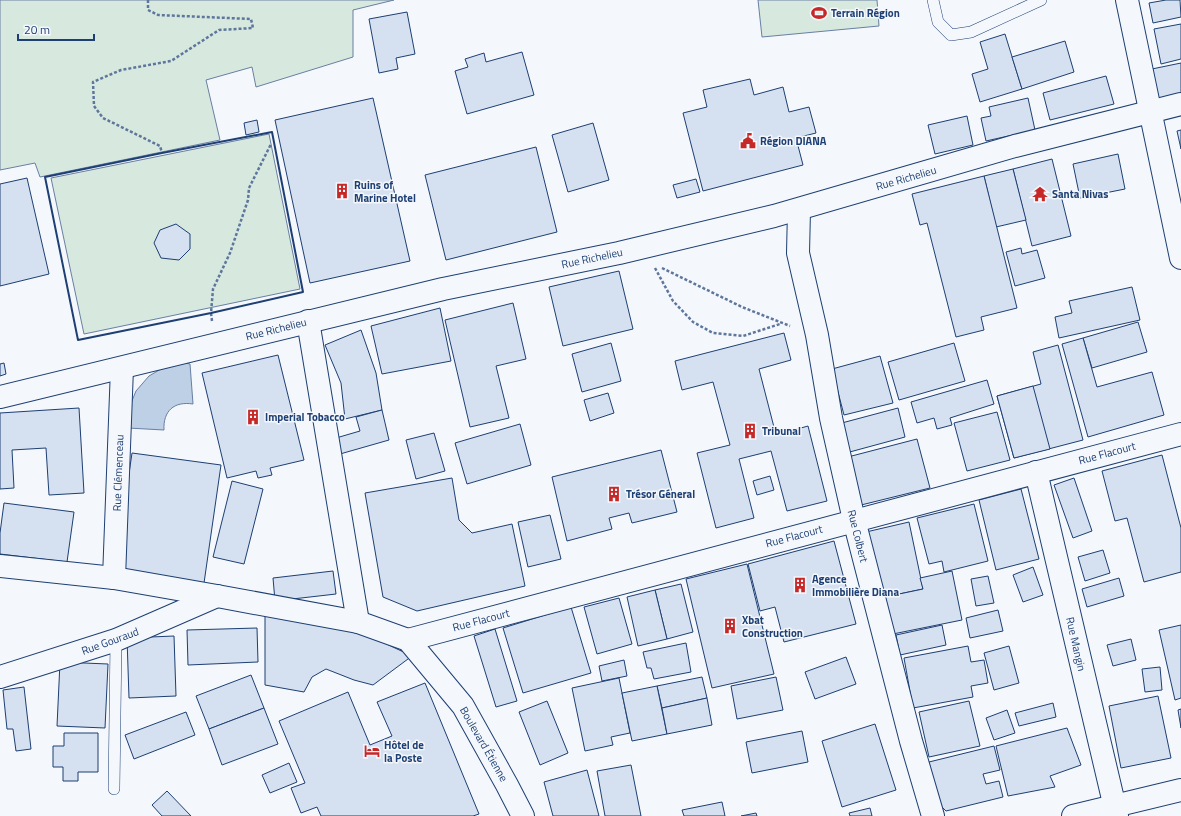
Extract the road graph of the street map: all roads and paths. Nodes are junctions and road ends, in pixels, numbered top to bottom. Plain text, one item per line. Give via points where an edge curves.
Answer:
1 (148, 0) edge
2 (933, 0) edge
3 (1041, 0) edge
4 (1127, 0) edge
5 (1181, 104) edge
6 (1150, 111) junction
7 (270, 144) dead end
8 (162, 153) dead end
9 (799, 210) junction
10 (774, 216) junction
11 (798, 253) junction
12 (1181, 258) edge
13 (211, 305) dead end
14 (774, 321) dead end
15 (308, 322) junction
16 (781, 323) dead end
17 (122, 368) junction
18 (0, 398) edge
19 (1181, 434) edge
20 (1036, 472) junction
21 (854, 520) junction
22 (0, 566) edge
23 (114, 578) junction
24 (216, 596) junction
25 (358, 622) junction
26 (116, 640) junction
27 (408, 640) junction
28 (0, 677) edge
29 (114, 789) dead end
30 (1181, 790) edge
31 (1115, 811) edge
32 (523, 816) edge
33 (933, 816) edge
34 (1073, 816) edge

1 - 8 path via 148,10 158,15 251,19 253,28 219,30 171,61 121,70 93,82 94,106 103,118 160,146
2 - 3 lane via 938,22 951,35 971,32
4 - 6 street
5 - 6 street, Rue Richelieu
6 - 9 street, Rue Richelieu via 1015,146
6 - 12 street
7 - 13 path via 249,188 248,200 230,253 213,289
9 - 10 street, Rue Richelieu
9 - 11 street, Rue Colbert
10 - 11 street, Rue Colbert
10 - 15 street, Rue Richelieu via 619,253 443,289
11 - 21 street, Rue Colbert
14 - 16 path via 653,264 672,301 693,322 713,333 743,336
15 - 17 street, Rue Richelieu
15 - 25 street
17 - 18 street, Rue Richelieu
17 - 23 street, Rue Clémenceau
19 - 20 street, Rue Flacourt
20 - 21 street, Rue Flacourt
20 - 31 street, Rue Mangin
21 - 27 street, Rue Flacourt
21 - 33 street, Rue Colbert via 909,734
22 - 23 street
23 - 24 street
24 - 25 street
24 - 26 street, Rue Gouraud
25 - 27 street
26 - 28 street, Rue Gouraud
26 - 29 lane
27 - 32 street, Boulevard Étienne via 463,706
30 - 31 street
31 - 34 street

